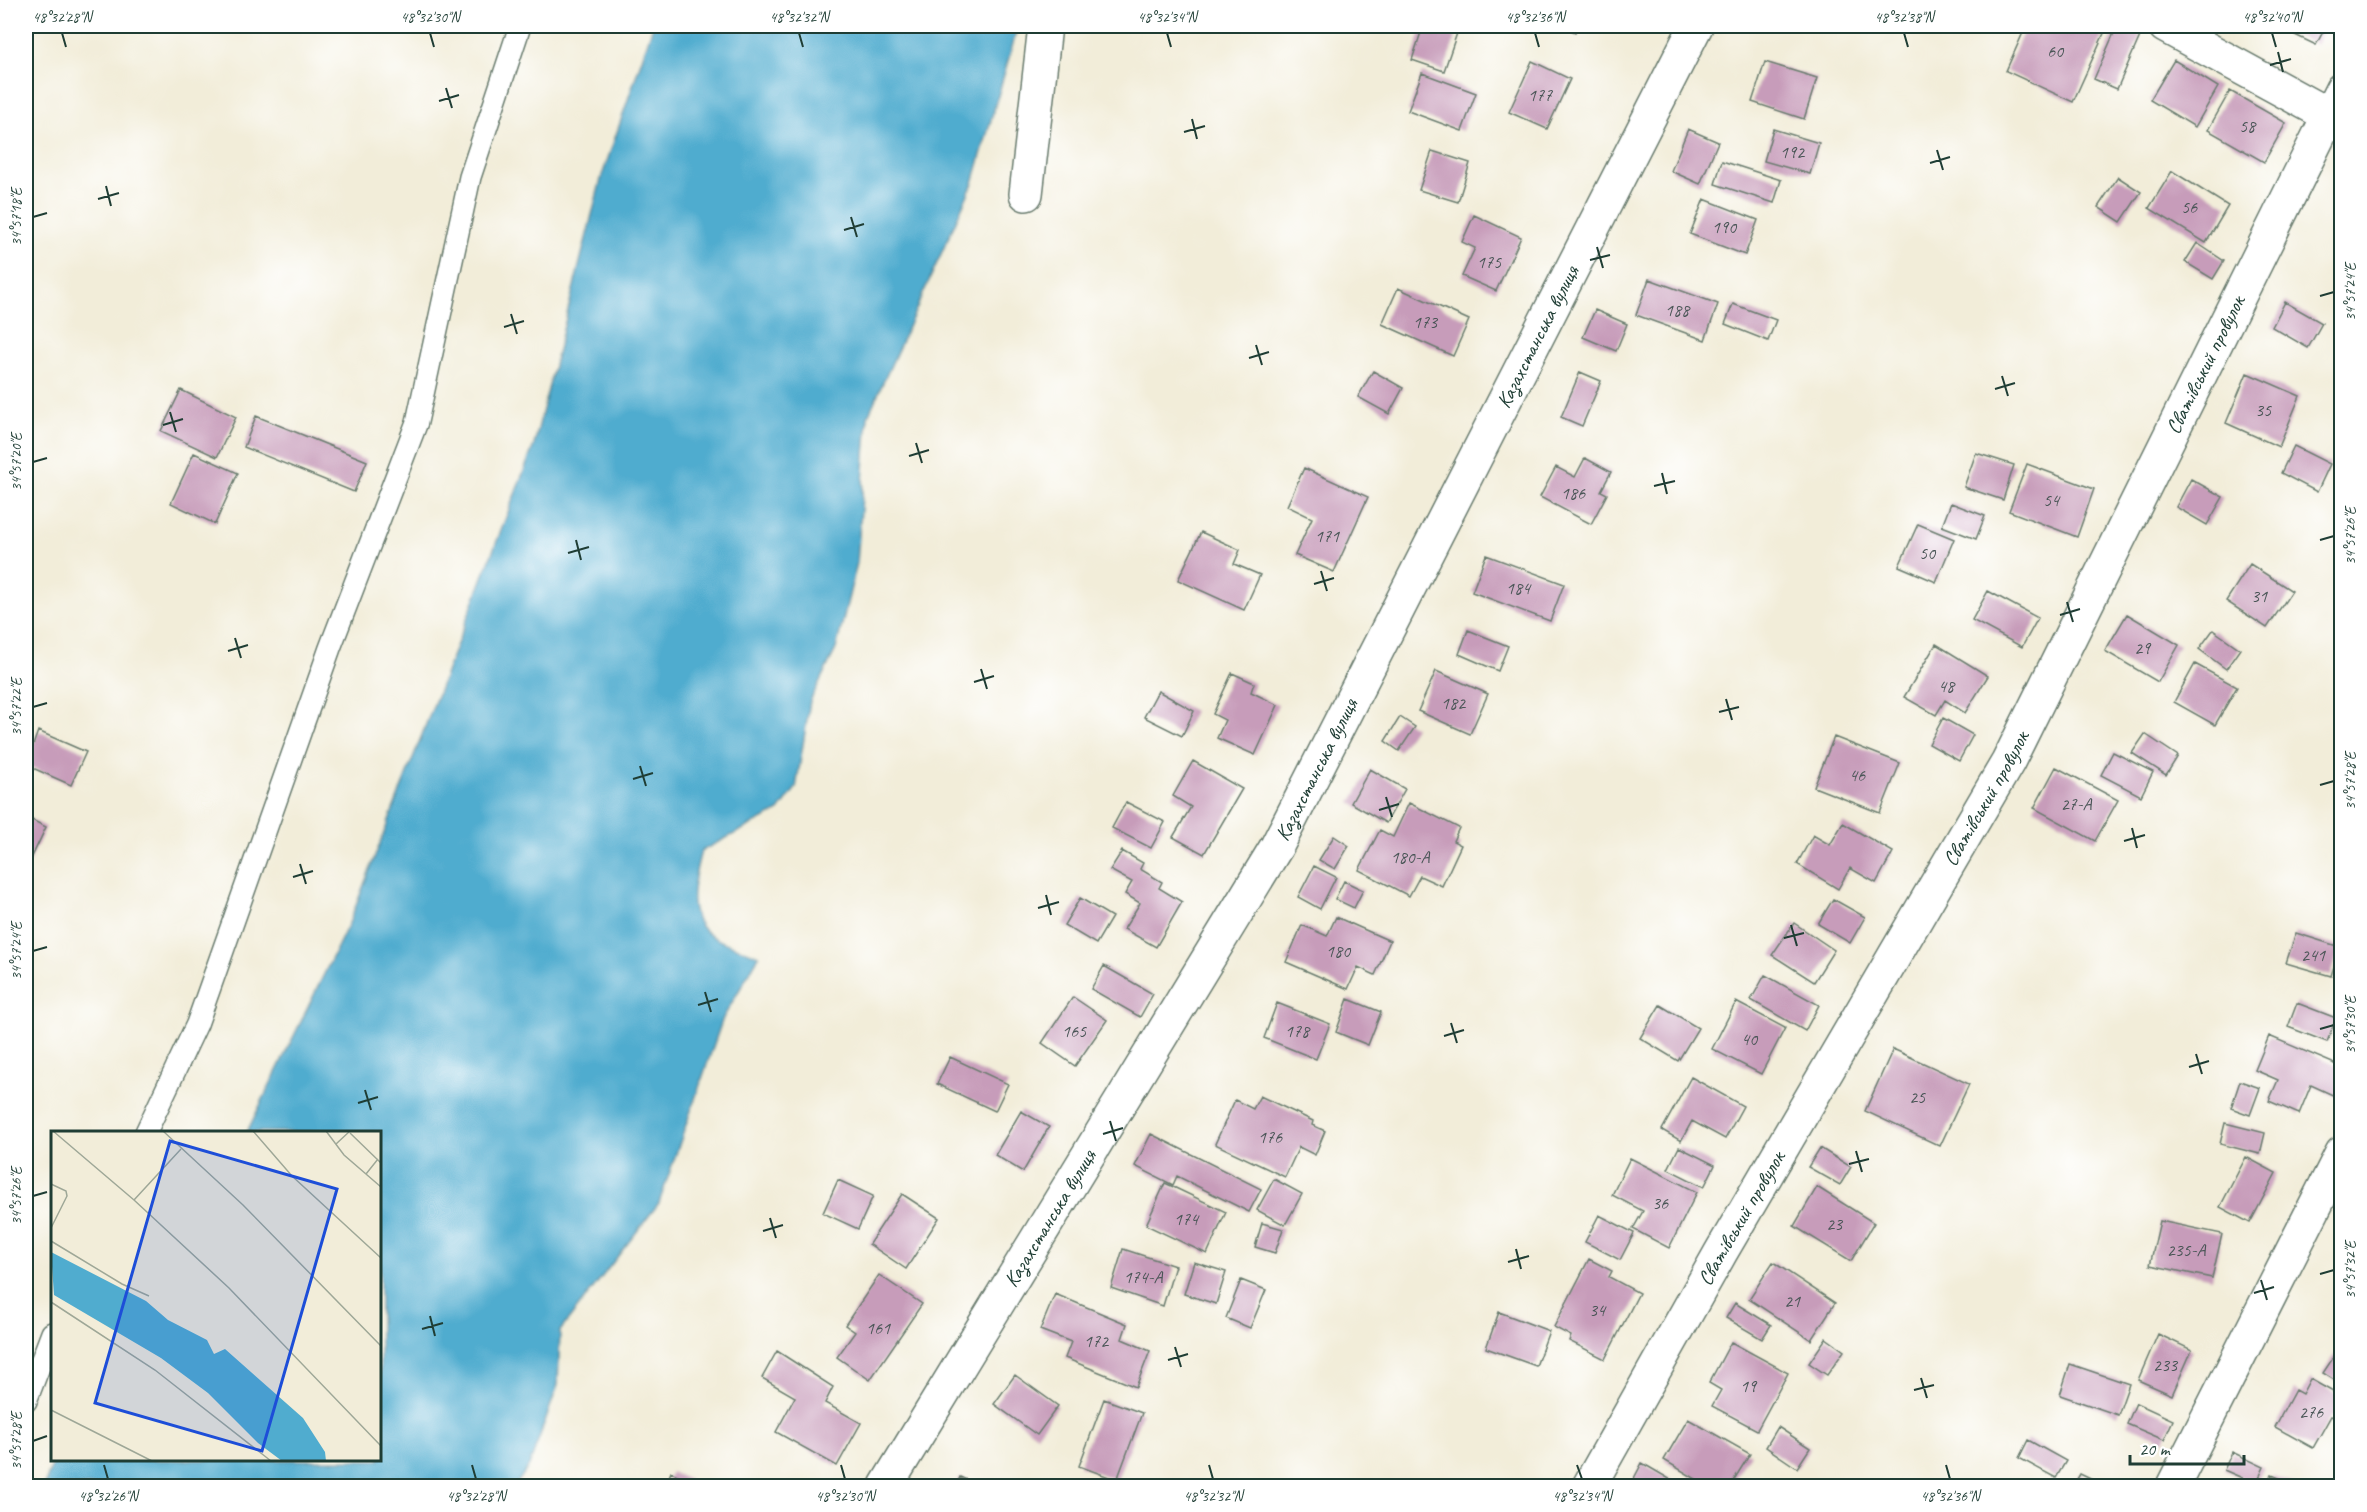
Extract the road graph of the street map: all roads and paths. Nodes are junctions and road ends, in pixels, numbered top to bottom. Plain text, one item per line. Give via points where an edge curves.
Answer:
1 (520, 26) edge
2 (1045, 26) edge
3 (1696, 26) edge
4 (2165, 26) edge
5 (2335, 102) edge
6 (1026, 194) dead end
7 (146, 1131) edge
8 (2342, 1153) edge
9 (51, 1336) edge
10 (26, 1401) edge
11 (886, 1486) edge
12 (1589, 1486) edge
13 (2173, 1486) edge

1 - 7 lane via 470,177 417,423 330,648 197,1024
2 - 6 street
3 - 11 street, Казахстанська вулиця via 1277,846
4 - 5 street
5 - 12 street, Сватівський провулок via 2008,762
8 - 13 street
9 - 10 lane

